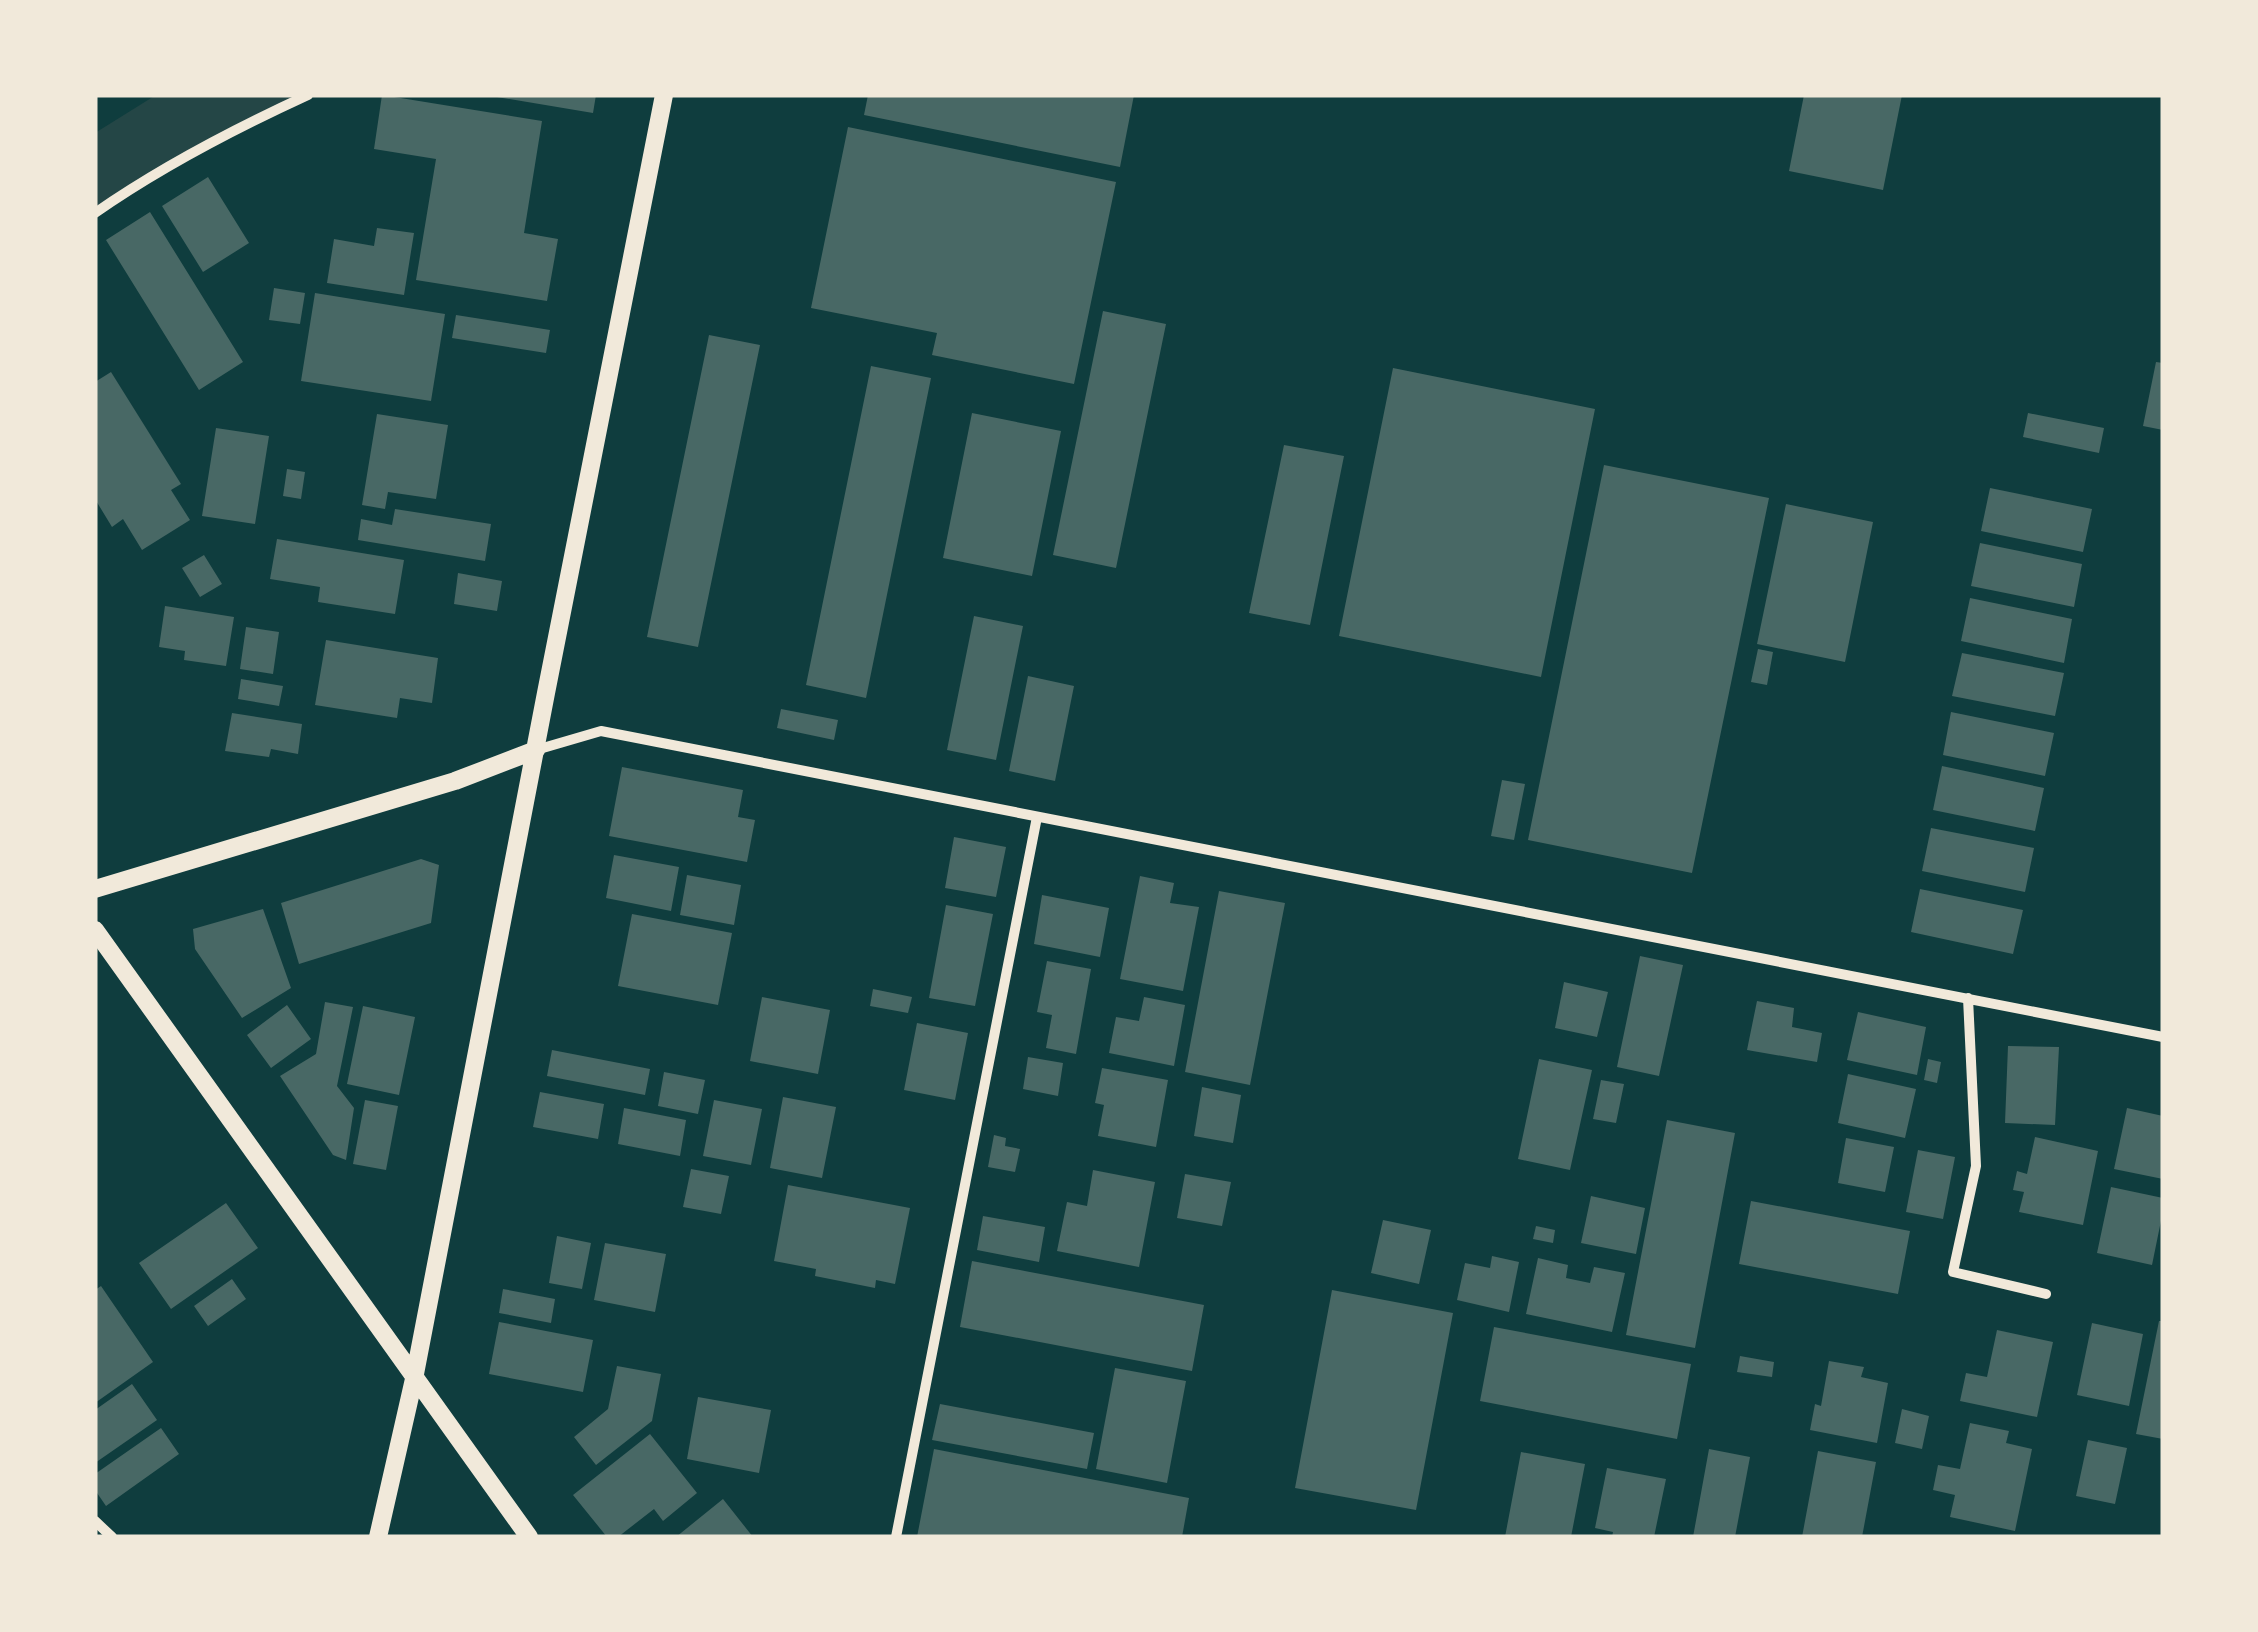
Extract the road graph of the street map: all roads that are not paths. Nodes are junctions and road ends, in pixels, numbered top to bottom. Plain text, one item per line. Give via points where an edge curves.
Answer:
1 (308, 95) edge
2 (664, 95) edge
3 (95, 213) edge
4 (536, 750) junction
5 (1037, 817) junction
6 (95, 890) edge
7 (95, 930) edge
8 (1968, 998) junction
9 (2163, 1037) edge
10 (2046, 1294) dead end
11 (414, 1379) junction
12 (95, 1521) edge
13 (112, 1537) edge
14 (378, 1537) edge
15 (529, 1537) edge
16 (896, 1537) edge

1 - 3 street
2 - 4 street
4 - 5 street via 601,731
4 - 6 street via 456,781
4 - 11 street
5 - 8 street
5 - 16 street
7 - 11 street
8 - 9 street
8 - 10 street via 1976,1166 1953,1272
11 - 14 street
11 - 15 street
12 - 13 street

